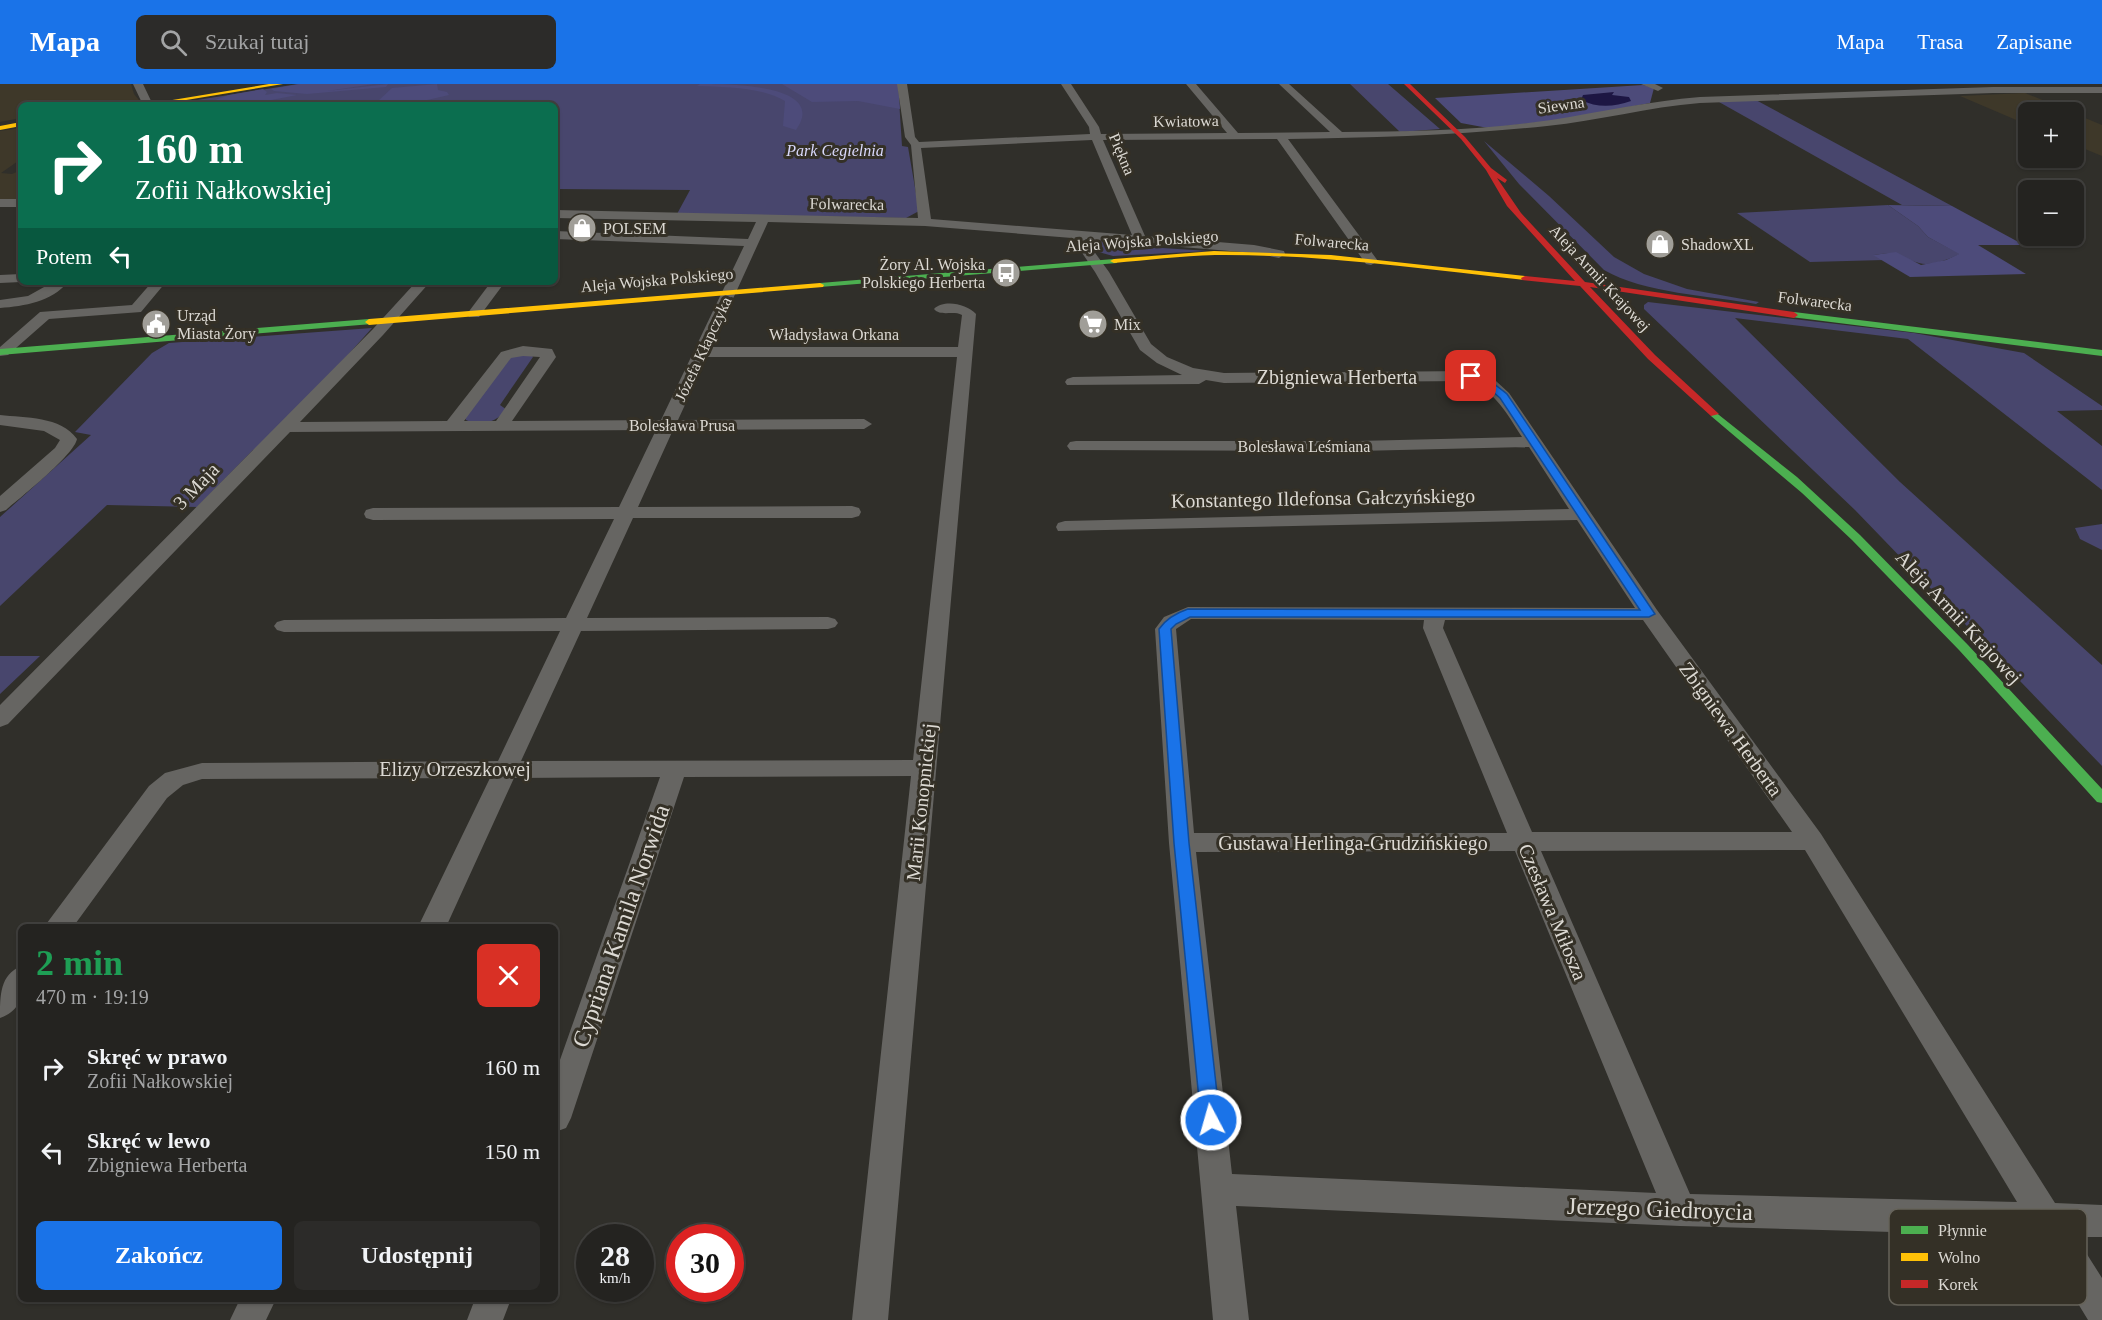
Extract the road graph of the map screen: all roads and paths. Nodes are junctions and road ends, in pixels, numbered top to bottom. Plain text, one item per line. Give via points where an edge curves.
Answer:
1 (138, 84) edge
2 (274, 84) edge
3 (280, 84) edge
4 (902, 84) edge
5 (1066, 84) edge
6 (1191, 84) edge
7 (1284, 84) edge
8 (1407, 84) edge
9 (1646, 84) edge
10 (1659, 86) edge
11 (2102, 90) edge
12 (145, 102) edge
13 (164, 102) edge
14 (1656, 104) junction
15 (18, 125) edge
16 (0, 128) edge
17 (1456, 131) junction
18 (1279, 134) junction
19 (1338, 134) junction
20 (1234, 135) junction
21 (1096, 137) junction
22 (916, 145) junction
23 (1490, 169) junction
24 (0, 203) edge
25 (18, 203) edge
26 (558, 214) edge
27 (764, 218) junction
28 (925, 222) junction
29 (558, 235) edge
30 (1077, 236) junction
31 (1138, 240) junction
32 (753, 243) junction
33 (1229, 247) junction
34 (1213, 253) junction
35 (1279, 254) junction
36 (1371, 261) junction
37 (1095, 262) junction
38 (0, 279) edge
39 (18, 281) edge
40 (18, 284) edge
41 (58, 285) edge
42 (156, 285) edge
43 (420, 285) edge
44 (496, 285) edge
45 (1584, 285) junction
46 (1605, 287) junction
47 (730, 292) junction
48 (1620, 302) dead end
49 (0, 303) edge
50 (941, 309) dead end
51 (474, 314) junction
52 (389, 321) junction
53 (2, 352) edge
54 (702, 352) junction
55 (965, 352) junction
56 (2102, 353) edge
57 (1224, 378) junction
58 (1073, 382) dead end
59 (1702, 385) dead end
60 (0, 420) edge
61 (668, 424) junction
62 (864, 424) dead end
63 (501, 425) junction
64 (452, 426) junction
65 (284, 427) junction
66 (1533, 442) junction
67 (1076, 446) dead end
68 (1783, 468) junction
69 (0, 506) edge
70 (852, 512) dead end
71 (626, 513) junction
72 (373, 514) dead end
73 (1581, 514) junction
74 (1065, 527) dead end
75 (1436, 613) junction
76 (1649, 614) junction
77 (828, 623) dead end
78 (574, 625) junction
79 (284, 626) dead end
80 (0, 719) edge
81 (507, 768) junction
82 (675, 768) junction
83 (925, 768) junction
84 (2102, 798) edge
85 (1812, 841) junction
86 (1523, 842) junction
87 (1182, 843) junction
88 (60, 924) edge
89 (433, 924) edge
90 (18, 982) edge
91 (0, 1006) edge
92 (558, 1109) edge
93 (1218, 1189) junction
94 (2040, 1209) edge
95 (1680, 1210) junction
96 (1889, 1216) edge
97 (2087, 1221) edge
98 (2102, 1221) edge
99 (2087, 1285) edge
100 (257, 1302) edge
101 (492, 1302) edge
102 (2102, 1310) edge
103 (248, 1320) edge
104 (485, 1320) edge
105 (870, 1320) edge
106 (1231, 1320) edge

1 - 12 street
2 - 3 street
2 - 13 street
4 - 22 street via 910,137
5 - 21 street, Piękna via 1094,127
6 - 20 street
7 - 19 street
8 - 17 street, Aleja Armii Krajowej
9 - 10 street
10 - 14 street
11 - 14 street, Siewna via 1974,91
14 - 17 street, Siewna via 1574,120
15 - 16 street
17 - 19 street, Kwiatowa
17 - 23 street, Aleja Armii Krajowej
18 - 19 street, Kwiatowa
18 - 20 street, Kwiatowa
18 - 36 street
20 - 21 street, Kwiatowa
21 - 22 street, Kwiatowa
21 - 31 street, Piękna
22 - 28 street
23 - 45 street, Aleja Armii Krajowej via 1510,205
23 - 46 street, Aleja Armii Krajowej
24 - 25 street
26 - 27 street, Folwarecka
27 - 28 street, Folwarecka
27 - 32 street, Józefa Kłapczyka
28 - 30 street, Folwarecka
29 - 32 street
30 - 31 street, Folwarecka
30 - 37 street, Zbigniewa Herberta
31 - 33 street, Folwarecka
32 - 47 street, Józefa Kłapczyka
33 - 34 street
33 - 35 street, Folwarecka
34 - 35 street, Aleja Wojska Polskiego
34 - 37 street, Aleja Wojska Polskiego
35 - 36 street, Folwarecka
36 - 45 street, Folwarecka
37 - 47 street, Aleja Wojska Polskiego
37 - 57 street, Zbigniewa Herberta via 1145,347 1189,372
38 - 39 street
40 - 49 street
41 - 49 street via 37,299
42 - 53 street, Aleja Wojska Polskiego via 136,309 45,315
43 - 52 street, 3 Maja
44 - 51 street
45 - 46 street, Folwarecka
45 - 68 street, Aleja Armii Krajowej via 1672,378 1732,431
46 - 48 street, Aleja Armii Krajowej
46 - 56 street, Folwarecka via 1782,314
47 - 51 street, Aleja Wojska Polskiego
47 - 54 street, Józefa Kłapczyka
50 - 55 street, Marii Konopnickiej via 962,309 969,314
51 - 52 street, Aleja Wojska Polskiego
52 - 53 street, Aleja Wojska Polskiego
52 - 65 street, 3 Maja
54 - 55 street, Władysława Orkana
54 - 61 street, Józefa Kłapczyka
55 - 83 street, Marii Konopnickiej
57 - 58 street, Zbigniewa Herberta
57 - 66 street, Zbigniewa Herberta via 1471,376 1490,384 1503,396
59 - 68 street, Aleja Armii Krajowej via 1751,430
60 - 69 street via 54,428 69,439 61,452
61 - 62 street, Bolesława Prusa
61 - 63 street, Bolesława Prusa
61 - 71 street, Józefa Kłapczyka
63 - 64 street, Bolesława Prusa
63 - 64 street via 548,357 547,352 506,355
64 - 65 street, Bolesława Prusa
65 - 80 street, 3 Maja
66 - 67 street, Bolesława Leśmiana
66 - 73 street, Zbigniewa Herberta
68 - 84 street, Aleja Armii Krajowej via 1903,586
70 - 71 street
71 - 72 street
71 - 78 street, Józefa Kłapczyka
73 - 74 street, Konstantego Ildefonsa Gałczyńskiego
73 - 76 street, Zbigniewa Herberta
75 - 76 street
75 - 86 street, Czesława Miłosza via 1432,628
75 - 87 street via 1188,613 1171,621 1165,629
76 - 85 street, Zbigniewa Herberta
77 - 78 street
78 - 79 street
78 - 81 street, Józefa Kłapczyka
81 - 82 street, Elizy Orzeszkowej
81 - 88 street, Elizy Orzeszkowej via 187,774 158,792
81 - 89 street, Józefa Kłapczyka
82 - 83 street, Elizy Orzeszkowej
82 - 92 street, Cypriana Kamila Norwida
83 - 105 street, Marii Konopnickiej
85 - 86 street, Gustawa Herlinga-Grudzińskiego
85 - 94 street, Zbigniewa Herberta
86 - 87 street, Gustawa Herlinga-Grudzińskiego
86 - 95 street, Czesława Miłosza
87 - 93 street
90 - 91 street
93 - 95 street, Jerzego Giedroycia
93 - 106 street
95 - 96 street, Jerzego Giedroycia
97 - 98 street, Jerzego Giedroycia
99 - 102 street, Zbigniewa Herberta
100 - 103 street
101 - 104 street

